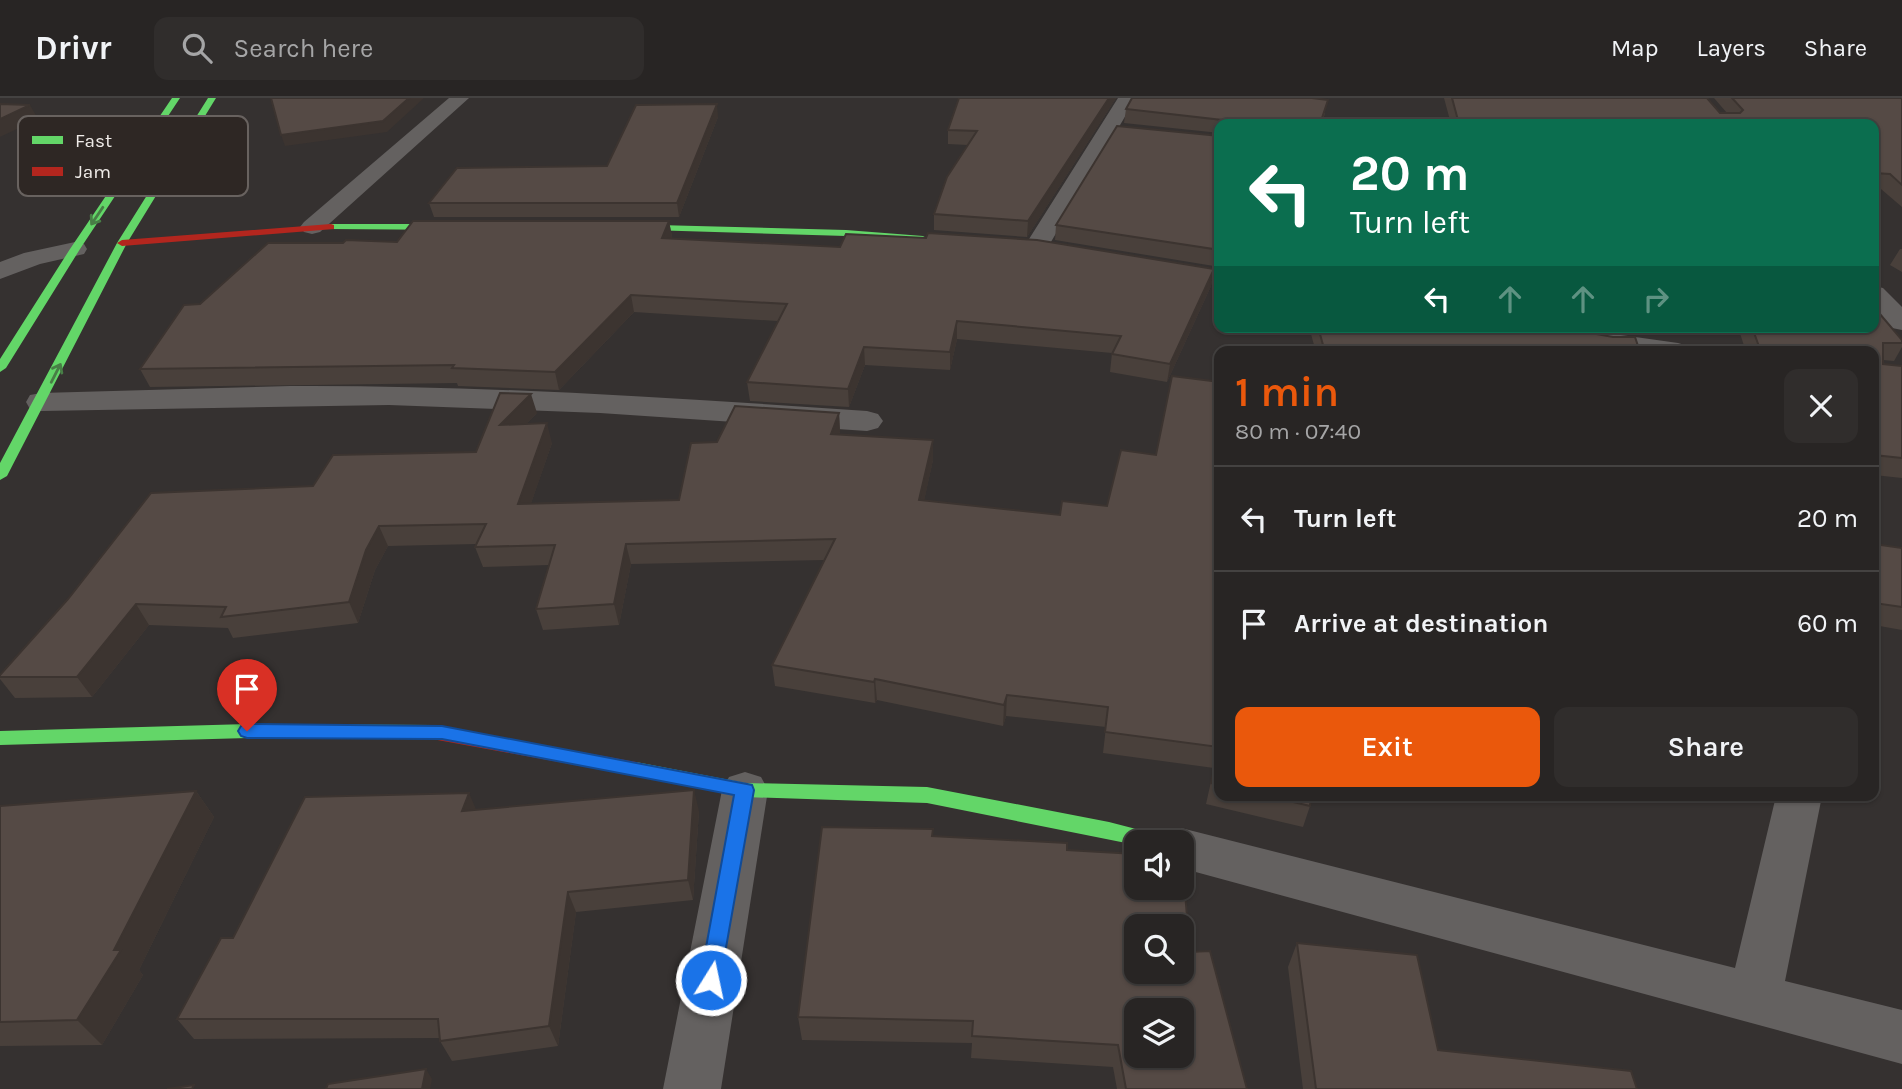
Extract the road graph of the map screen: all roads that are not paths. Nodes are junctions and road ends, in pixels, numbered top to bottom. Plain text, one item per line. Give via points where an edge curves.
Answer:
1 (176, 98) edge
2 (212, 98) edge
3 (460, 98) edge
4 (1127, 98) edge
5 (164, 116) edge
6 (201, 116) edge
7 (1108, 130) junction
8 (1136, 133) edge
9 (110, 196) edge
10 (151, 196) edge
11 (312, 227) junction
12 (478, 227) edge
13 (602, 227) edge
14 (941, 240) edge
15 (122, 243) junction
16 (1036, 248) edge
17 (75, 249) junction
18 (0, 255) edge
19 (33, 258) junction
20 (1141, 264) edge
21 (0, 271) edge
22 (1214, 276) edge
23 (1879, 299) edge
24 (1902, 322) edge
25 (1548, 333) edge
26 (1622, 346) edge
27 (0, 368) edge
28 (41, 402) junction
29 (867, 421) dead end
30 (0, 476) edge
31 (0, 738) edge
32 (745, 790) junction
33 (1798, 801) edge
34 (1124, 834) edge
35 (1194, 851) edge
36 (1755, 997) junction
37 (1902, 1037) edge
38 (692, 1089) edge

1 -> 5 main road
2 - 6 main road
3 - 11 street
4 - 7 street
7 - 8 street
7 - 16 street
9 -> 17 main road
10 - 15 main road
11 - 12 main road
11 - 15 main road
13 - 14 main road
28 -> 15 main road
17 - 19 street
17 - 27 main road
18 - 19 street
19 - 21 street
20 - 22 main road
23 - 24 street
25 - 26 street
28 - 29 street via 437,396
28 - 30 main road
31 - 32 main road via 247,731 442,732
32 - 34 main road via 927,795
32 - 38 street
33 - 36 street
35 - 36 street
36 - 37 street

